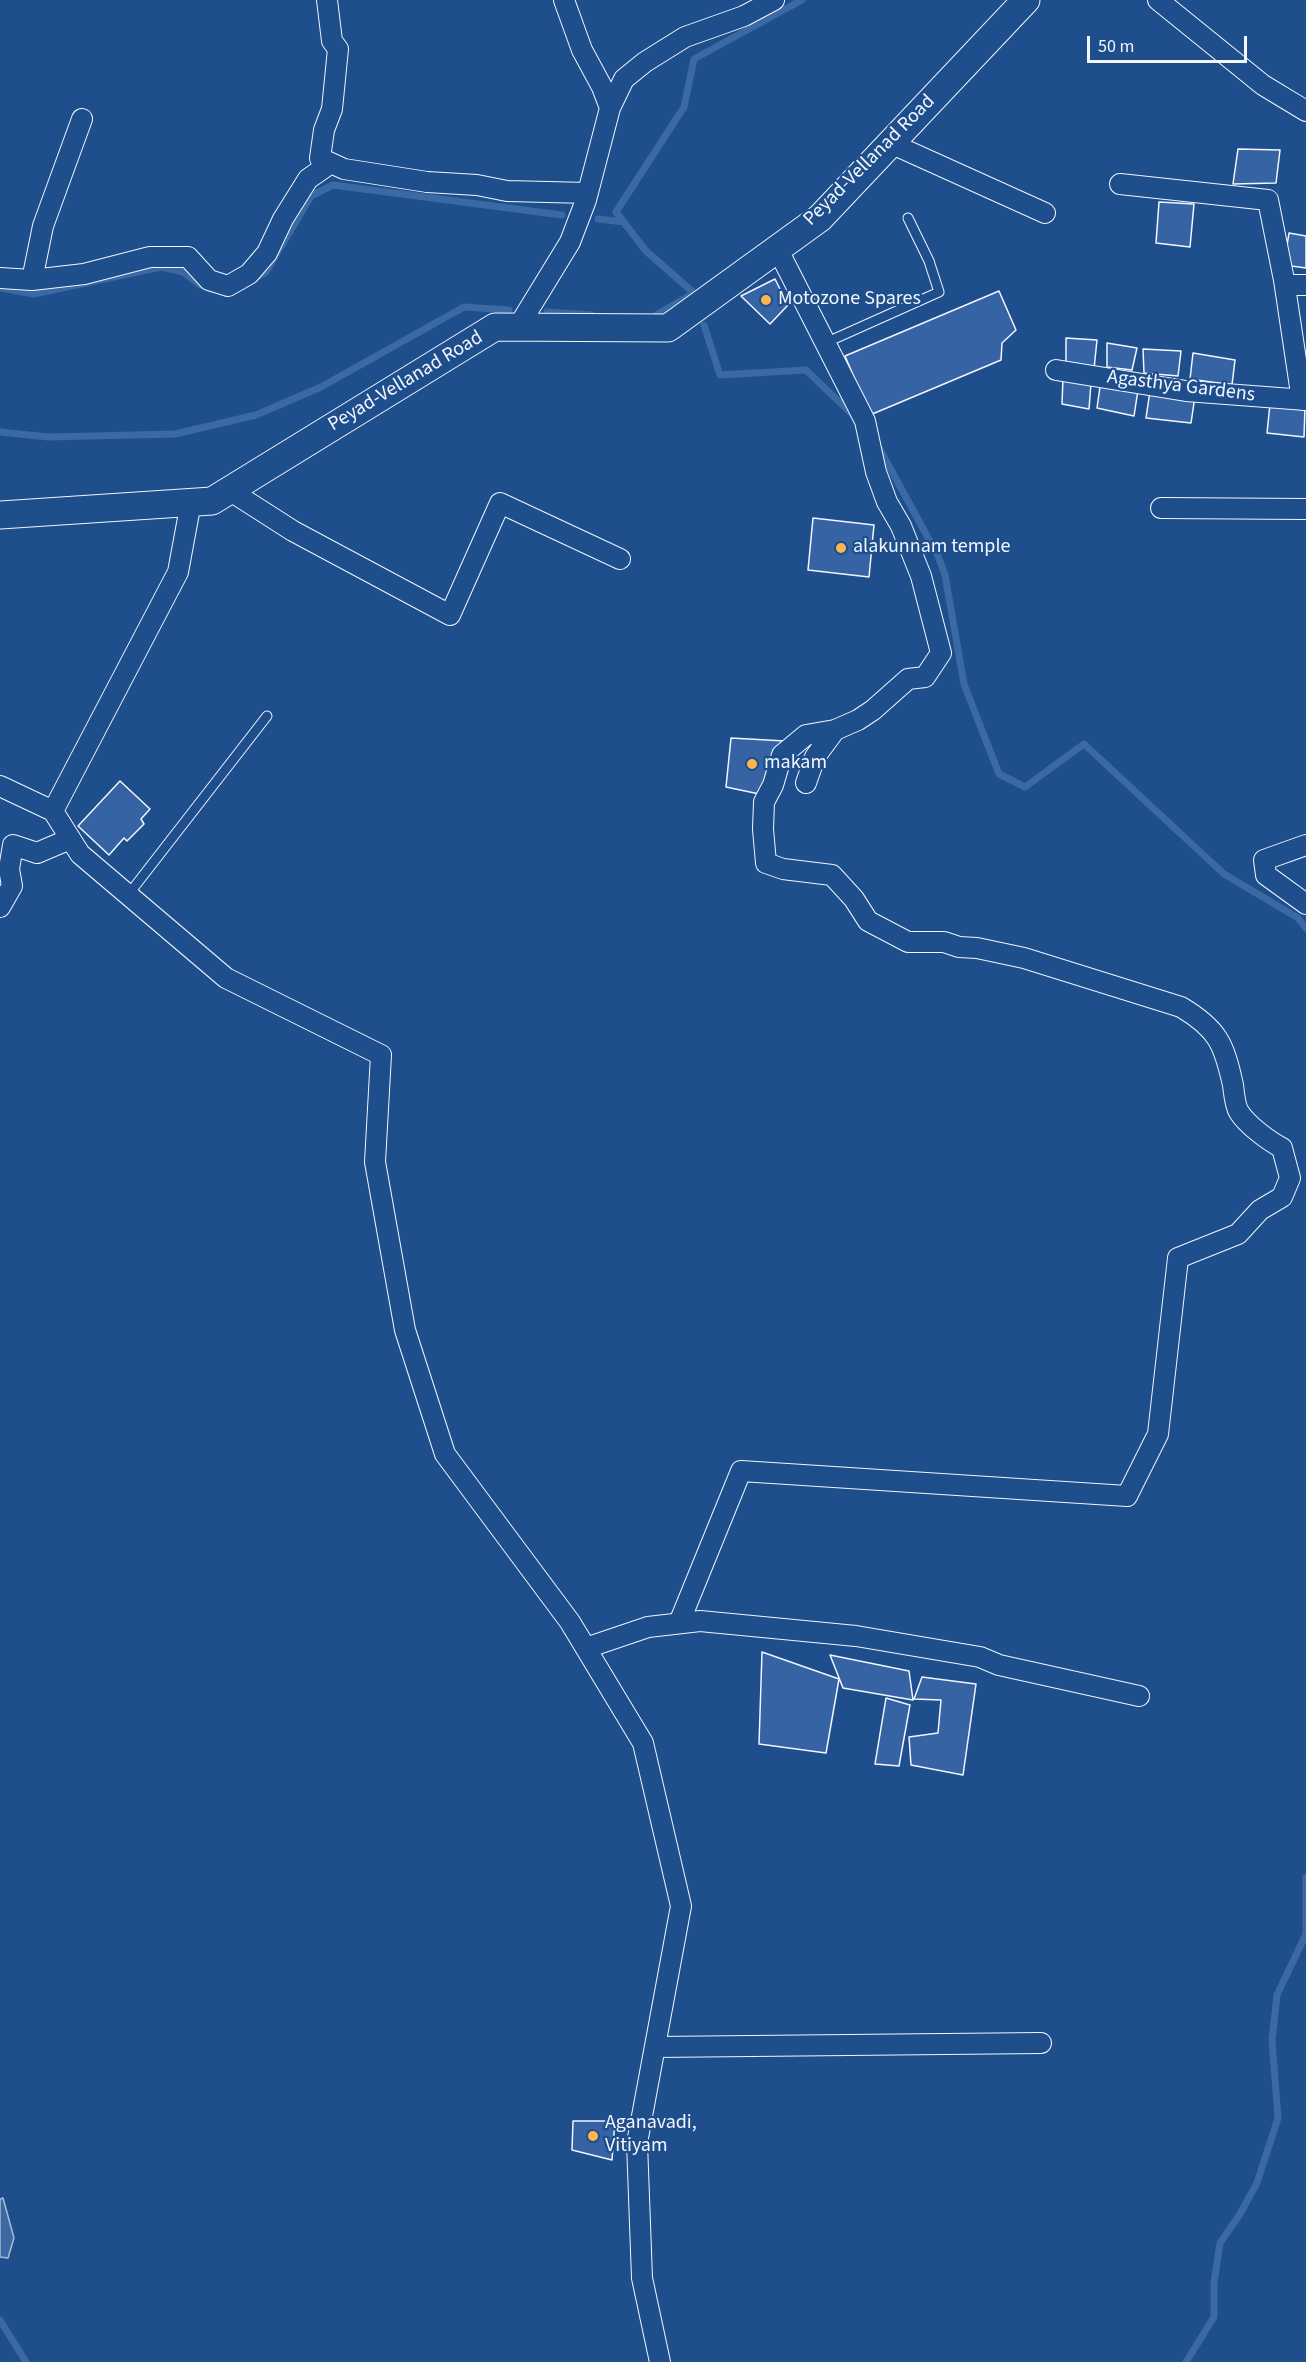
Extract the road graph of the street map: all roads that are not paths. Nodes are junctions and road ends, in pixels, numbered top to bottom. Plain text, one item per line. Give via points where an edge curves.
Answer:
1 (327, 0) edge
2 (564, 0) edge
3 (774, 0) edge
4 (1026, 0) edge
5 (1158, 0) edge
6 (610, 108) junction
7 (1306, 111) edge
8 (82, 119) dead end
9 (890, 143) junction
10 (331, 163) junction
11 (1120, 184) dead end
12 (588, 193) junction
13 (1045, 213) dead end
14 (908, 218) dead end
15 (783, 258) junction
16 (0, 278) edge
17 (32, 280) junction
18 (1285, 285) junction
19 (1306, 285) edge
20 (519, 327) junction
21 (825, 343) junction
22 (1056, 370) dead end
23 (1304, 400) edge
24 (229, 490) junction
25 (190, 502) junction
26 (1161, 508) dead end
27 (1306, 509) edge
28 (0, 515) edge
29 (620, 560) dead end
30 (267, 716) dead end
31 (835, 730) junction
32 (806, 783) dead end
33 (0, 786) edge
34 (53, 811) junction
35 (70, 839) junction
36 (1306, 845) edge
37 (128, 895) junction
38 (1306, 904) edge
39 (0, 907) edge
40 (679, 1623) junction
41 (586, 1648) junction
42 (1139, 1696) dead end
43 (1041, 2043) dead end
44 (655, 2047) junction
45 (660, 2362) edge

1 - 10 street via 332,41 338,49 332,110 320,158
2 - 6 street via 582,50
3 - 6 street via 744,16 685,37 645,62 624,79
4 - 9 main road, Peyad-Vellanad Road
5 - 7 street via 1263,85
6 - 12 street
8 - 17 street via 43,225
9 - 13 street
9 - 15 main road, Peyad-Vellanad Road
10 - 12 street via 344,169 427,182 507,191
10 - 17 street via 308,179 267,253 249,274 228,286 209,280 188,257 150,257 84,274
11 - 18 street via 1268,200
12 - 20 street via 570,242
14 - 21 lane via 939,292
15 - 20 main road, Peyad-Vellanad Road via 668,328
15 - 21 street
16 - 17 street
18 - 19 street
18 - 23 street
20 - 24 main road, Peyad-Vellanad Road via 495,327
21 - 31 street via 864,422 887,502 921,576 941,653 925,677 908,679 873,710
22 - 23 street, Agasthya Gardens via 1186,391
24 - 25 main road, Peyad-Vellanad Road via 212,501
24 - 29 street via 293,531 450,615 500,503
25 - 28 main road, Peyad-Vellanad Road
25 - 34 street via 178,572
26 - 27 street
30 - 37 lane
31 - 32 street via 815,757
31 - 40 street via 806,735 782,755 763,808 766,863 832,875 868,921 908,942 944,942 1024,958 1181,1007 1204,1021 1219,1041 1227,1058 1238,1112 1282,1148 1290,1178 1282,1197 1260,1210 1238,1234 1178,1258 1158,1434 1127,1496 741,1471
33 - 34 street
34 - 35 street
35 - 37 street via 80,854
35 - 39 street via 37,853 14,845 9,869 12,886
36 - 38 street via 1264,860 1266,875
37 - 41 street via 226,978 381,1055 375,1162 405,1330 445,1454
40 - 41 street via 648,1627
40 - 42 street via 700,1621 856,1636 980,1657 999,1665
41 - 44 street via 643,1743 681,1906
43 - 44 street
44 - 45 street via 637,2143 642,2278

